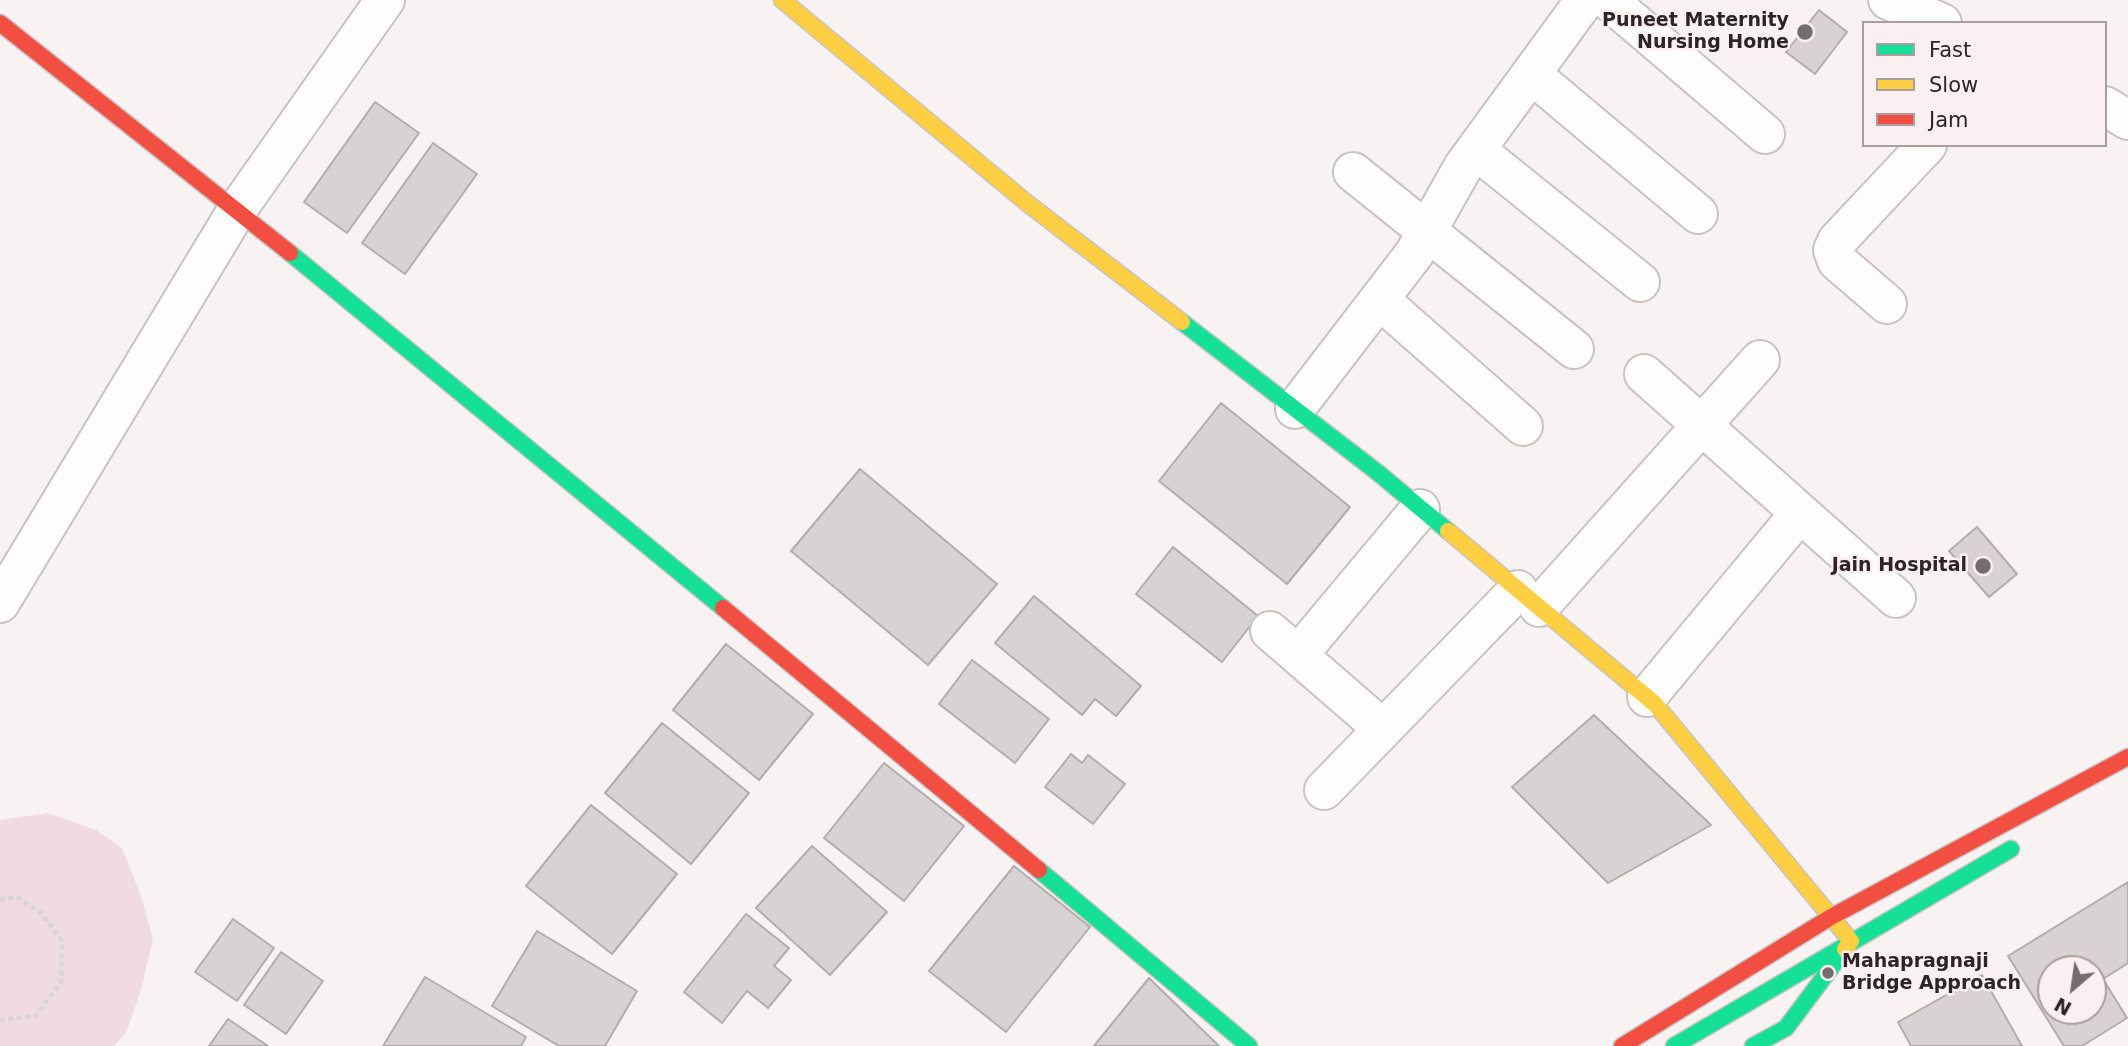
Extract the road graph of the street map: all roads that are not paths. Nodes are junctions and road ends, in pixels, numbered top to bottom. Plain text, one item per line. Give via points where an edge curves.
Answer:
1 (386, 0) edge
2 (782, 0) edge
3 (1585, 0) edge
4 (1608, 0) edge
5 (1888, 0) edge
6 (1937, 21) edge
7 (0, 23) edge
8 (1531, 74) junction
9 (2107, 107) edge
10 (2128, 120) edge
11 (1765, 134) dead end
12 (1925, 147) edge
13 (1476, 150) junction
14 (1353, 172) dead end
15 (237, 210) junction
16 (1698, 214) dead end
17 (1427, 232) junction
18 (1640, 282) dead end
19 (1380, 300) junction
20 (1887, 304) dead end
21 (1574, 349) dead end
22 (1760, 360) dead end
23 (1644, 374) dead end
24 (1295, 410) junction
25 (1523, 426) dead end
26 (1702, 426) junction
27 (1420, 509) junction
28 (1800, 513) junction
29 (1896, 598) dead end
30 (1529, 599) junction
31 (0, 603) edge
32 (1647, 697) junction
33 (1383, 729) junction
34 (2128, 757) edge
35 (1324, 790) dead end
36 (2020, 844) dead end
37 (1831, 917) junction
38 (1851, 941) junction
39 (1249, 1046) edge
40 (1622, 1046) edge
41 (1674, 1046) edge
42 (1754, 1046) edge

1 - 15 street
2 - 24 street via 1027,203
3 - 8 street
4 - 11 street
5 - 6 street
7 - 15 street
8 - 13 street
8 - 16 street
9 - 10 street
12 - 20 street via 1833,250 1837,261
13 - 17 street
13 - 18 street
14 - 17 street
15 - 31 street
15 - 39 street via 852,713
17 - 19 street
17 - 21 street
19 - 24 street
19 - 25 street
22 - 26 street
23 - 26 street
24 - 27 street
26 - 28 street
26 - 30 street
27 - 30 street
27 - 33 street via 1284,643
28 - 29 street
28 - 32 street
30 - 32 street
30 - 33 street
32 - 37 street
33 - 35 street
34 - 37 street
36 - 38 street
37 - 38 street
37 - 40 street
38 - 41 street
38 - 42 street via 1786,1028

